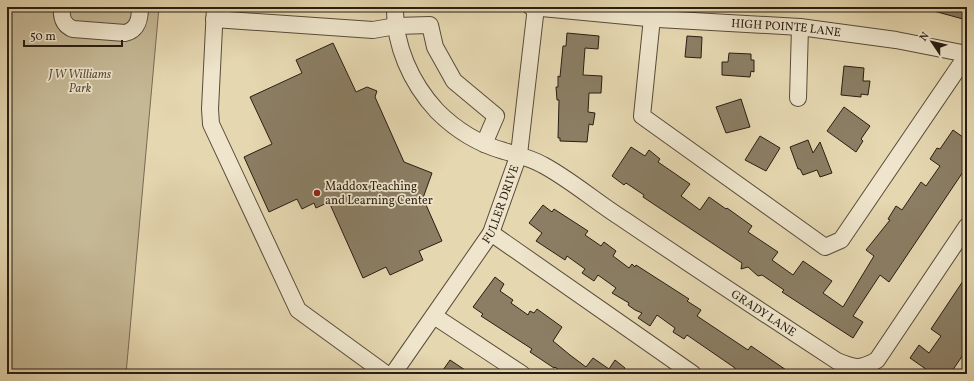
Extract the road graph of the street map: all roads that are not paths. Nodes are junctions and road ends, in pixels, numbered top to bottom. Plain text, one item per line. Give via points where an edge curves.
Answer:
1 (62, 7) edge
2 (140, 7) edge
3 (395, 7) edge
4 (531, 7) edge
5 (536, 7) edge
6 (215, 13) edge
7 (652, 18) junction
8 (396, 26) junction
9 (800, 27) junction
10 (967, 55) edge
11 (798, 98) dead end
12 (484, 144) junction
13 (519, 154) junction
14 (967, 226) edge
15 (491, 233) junction
16 (434, 316) junction
17 (386, 374) edge
18 (393, 374) edge
19 (521, 374) edge
20 (693, 374) edge

1 - 2 street via 61,16 68,27 125,33 132,32 136,27
3 - 8 street, GRADY LANE
4 - 5 street, HIGH POINTE LANE
5 - 7 street, HIGH POINTE LANE
5 - 13 street, FULLER DRIVE
6 - 8 street via 373,30
6 - 17 street via 211,124 298,310
7 - 9 street, HIGH POINTE LANE
7 - 10 street via 642,116 825,247 841,240
8 - 12 street, GRADY LANE via 406,62 427,100 449,122
8 - 12 street via 430,25 435,47 454,81 496,116
9 - 10 street, HIGH POINTE LANE via 896,40
9 - 11 street
12 - 13 street, GRADY LANE
13 - 14 street, GRADY LANE via 543,164 609,211 836,361 854,368 868,366 877,360
13 - 15 street, FULLER DRIVE
15 - 16 street, FULLER DRIVE
15 - 20 street
16 - 18 street, FULLER DRIVE
16 - 19 street

